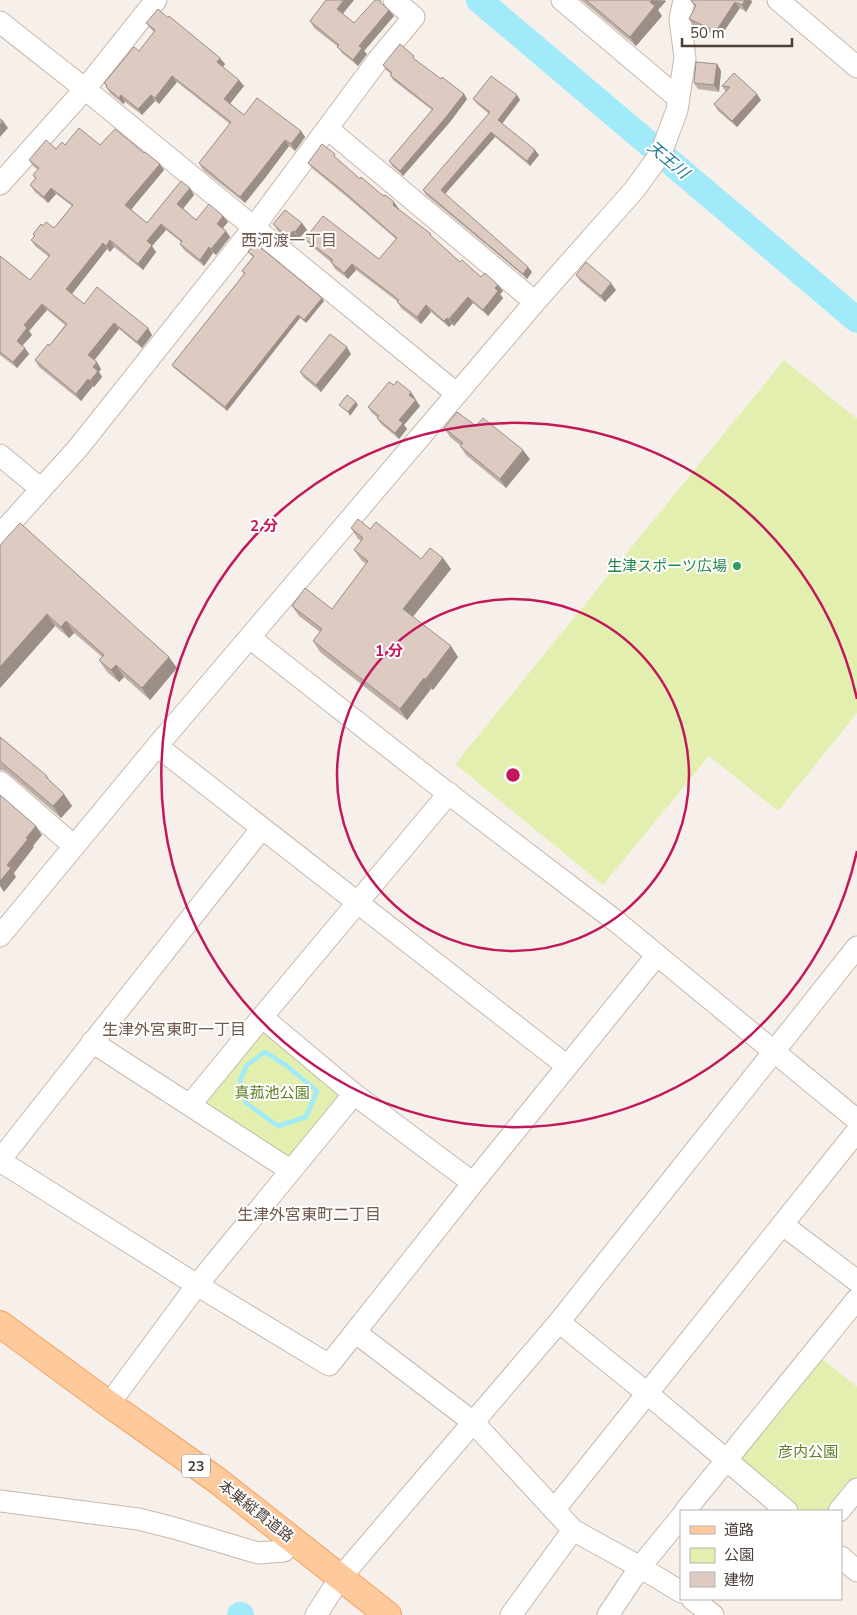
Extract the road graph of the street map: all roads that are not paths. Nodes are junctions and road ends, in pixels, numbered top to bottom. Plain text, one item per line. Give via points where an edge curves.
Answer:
1 (156, 0) edge
2 (394, 0) edge
3 (562, 0) edge
4 (684, 0) edge
5 (778, 0) edge
6 (0, 22) edge
7 (857, 67) edge
8 (85, 89) junction
9 (678, 104) junction
10 (328, 128) junction
11 (0, 184) edge
12 (254, 227) junction
13 (535, 302) junction
14 (457, 394) junction
15 (0, 455) edge
16 (41, 489) junction
17 (0, 535) edge
18 (250, 638) junction
19 (157, 746) junction
20 (0, 782) edge
21 (449, 793) junction
22 (262, 828) junction
23 (74, 846) junction
24 (358, 903) junction
25 (0, 936) edge
26 (857, 947) edge
27 (657, 955) junction
28 (262, 1017) junction
29 (92, 1042) junction
30 (774, 1052) junction
31 (567, 1066) junction
32 (354, 1094) junction
33 (190, 1105) junction
34 (857, 1120) edge
35 (857, 1131) edge
36 (0, 1161) edge
37 (290, 1170) junction
38 (473, 1183) junction
39 (783, 1225) junction
40 (857, 1281) edge
41 (197, 1285) junction
42 (857, 1299) edge
43 (559, 1322) junction
44 (0, 1324) edge
45 (355, 1332) junction
46 (0, 1342) edge
47 (648, 1394) junction
48 (109, 1404) junction
49 (473, 1422) junction
50 (726, 1460) junction
51 (857, 1489) edge
52 (0, 1501) edge
53 (554, 1510) junction
54 (686, 1510) edge
55 (786, 1510) edge
56 (840, 1510) edge
57 (680, 1518) edge
58 (573, 1530) junction
59 (284, 1551) junction
60 (842, 1558) edge
61 (640, 1567) junction
62 (857, 1571) edge
63 (337, 1583) junction
64 (680, 1591) edge
65 (693, 1600) edge
66 (316, 1615) edge
67 (367, 1615) edge
68 (388, 1615) edge
69 (511, 1615) edge
70 (608, 1615) edge
71 (713, 1615) edge

1 - 8 street
2 - 10 street via 414,17
3 - 9 street
4 - 9 street via 680,19 685,58
5 - 7 street
6 - 8 street
8 - 11 street
8 - 12 street
9 - 13 street via 661,153 635,189
10 - 12 street
10 - 13 street
12 - 14 street
12 - 16 street via 78,448
13 - 14 street
14 - 18 street
15 - 16 street
16 - 17 street
18 - 19 street
18 - 21 street
19 - 22 street
19 - 23 street
20 - 23 street
21 - 24 street
21 - 27 street
22 - 24 street
22 - 29 street
23 - 25 street
24 - 28 street
24 - 31 street
26 - 30 street
27 - 30 street
27 - 31 street
28 - 32 street
28 - 33 street
29 - 33 street
29 - 36 street
30 - 34 street
30 - 43 street
31 - 38 street
32 - 37 street
32 - 38 street
33 - 37 street
35 - 39 street
36 - 41 street
37 - 41 street
38 - 45 street
39 - 40 street
39 - 47 street
41 - 45 street via 329,1365
41 - 48 street
42 - 50 street
43 - 47 street
43 - 49 street
44 - 48 main road, 本巣縦貫道路 / 23
45 - 49 street
46 - 59 main road, 本巣縦貫道路 / 23
47 - 50 street
47 - 53 street
48 - 63 main road, 本巣縦貫道路 / 23 via 218,1481
49 - 53 street
49 - 63 street
50 - 54 street
50 - 55 street
51 - 56 street
52 - 59 street via 138,1519 258,1553
53 - 58 street
57 - 61 street
58 - 61 street
58 - 69 street
59 - 63 main road, 本巣縦貫道路 / 23
60 - 62 street
61 - 64 street
61 - 70 street
63 - 66 street
63 - 67 main road, 本巣縦貫道路 / 23
63 - 68 main road, 本巣縦貫道路 / 23
65 - 71 street

